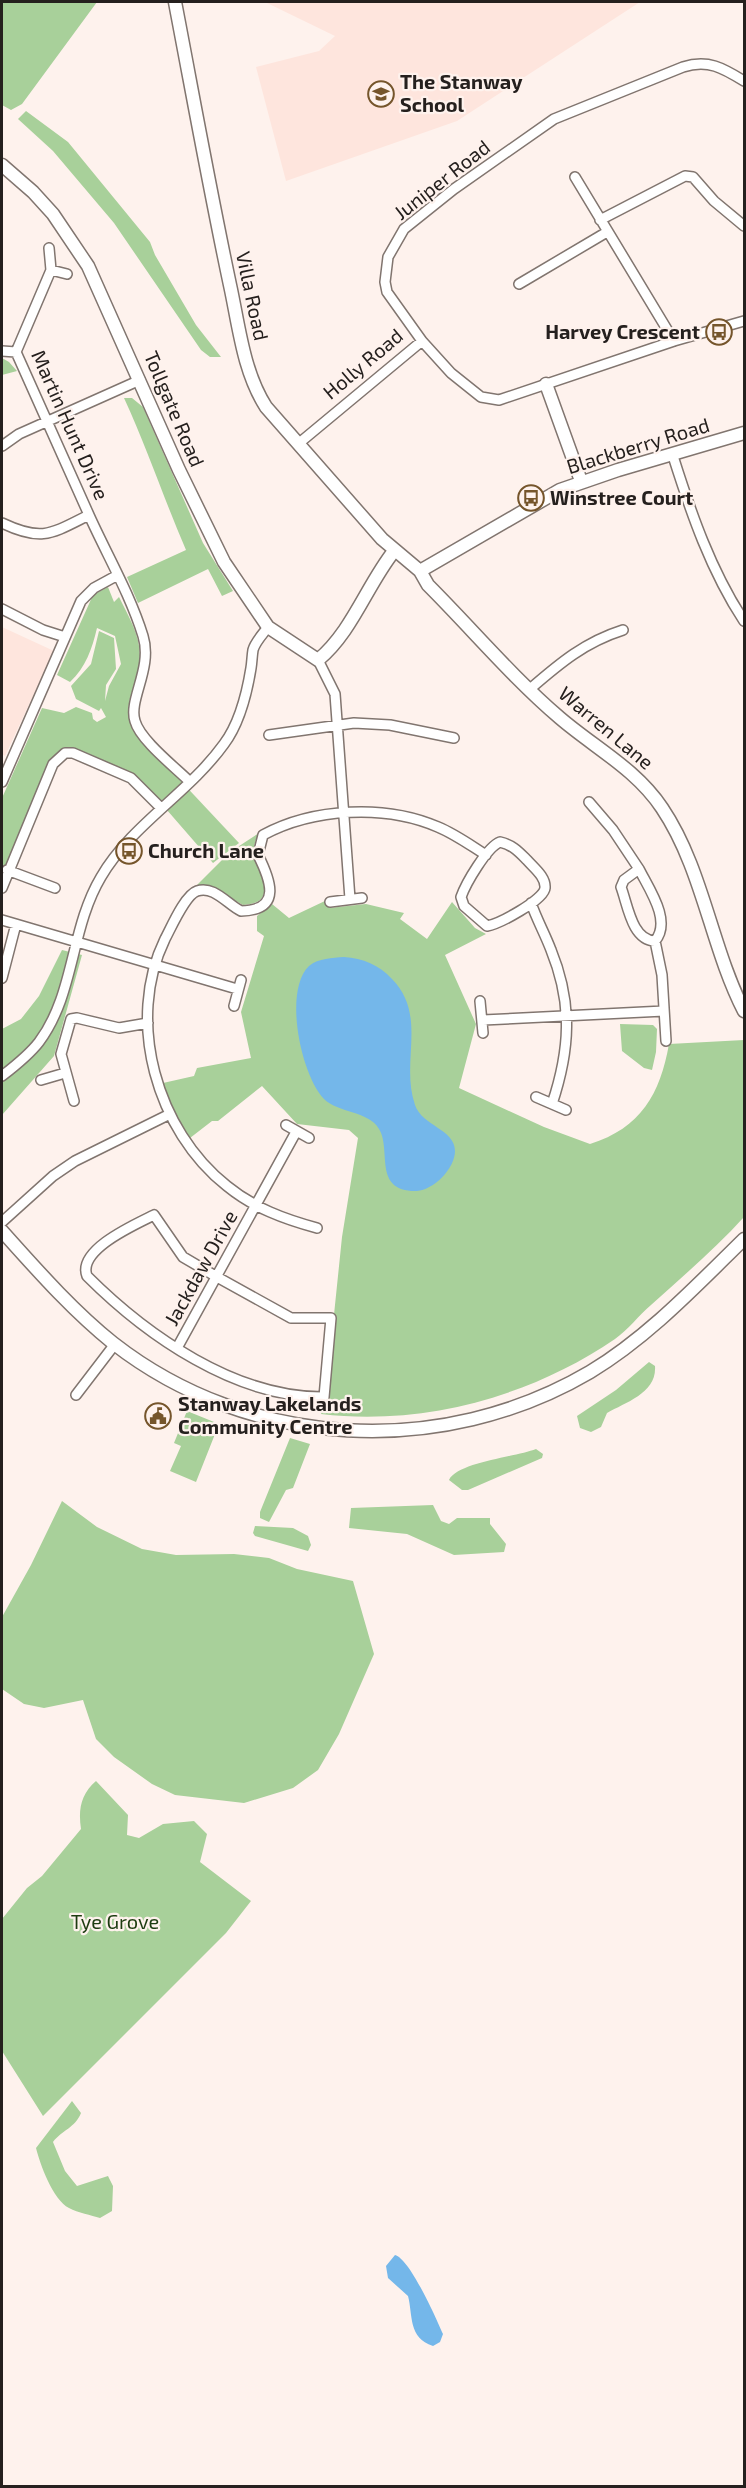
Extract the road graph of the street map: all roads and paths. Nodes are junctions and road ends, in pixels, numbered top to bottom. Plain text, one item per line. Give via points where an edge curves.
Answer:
1 (175, 2) edge
2 (744, 81) edge
3 (2, 165) edge
4 (575, 177) dead end
5 (600, 220) junction
6 (744, 226) edge
7 (607, 232) junction
8 (49, 248) dead end
9 (51, 270) junction
10 (67, 274) dead end
11 (519, 284) dead end
12 (744, 321) edge
13 (422, 341) junction
14 (674, 341) junction
15 (2, 351) edge
16 (16, 352) junction
17 (140, 380) junction
18 (546, 384) junction
19 (48, 423) junction
20 (744, 434) edge
21 (298, 444) junction
22 (2, 446) edge
23 (673, 456) junction
24 (581, 482) junction
25 (89, 515) junction
26 (2, 523) edge
27 (393, 551) junction
28 (420, 571) junction
29 (116, 576) junction
30 (2, 609) edge
31 (744, 621) edge
32 (268, 627) junction
33 (623, 630) dead end
34 (64, 637) junction
35 (318, 660) junction
36 (530, 689) junction
37 (337, 724) junction
38 (269, 735) dead end
39 (454, 738) dead end
40 (6, 759) edge
41 (2, 782) edge
42 (190, 782) junction
43 (589, 802) dead end
44 (161, 808) junction
45 (342, 813) junction
46 (486, 855) junction
47 (639, 869) junction
48 (7, 870) junction
49 (2, 888) edge
50 (56, 888) dead end
51 (362, 898) dead end
52 (350, 899) junction
53 (330, 902) dead end
54 (531, 903) junction
55 (2, 920) edge
56 (16, 924) junction
57 (655, 941) junction
58 (76, 942) junction
59 (155, 965) junction
60 (2, 978) edge
61 (480, 1001) dead end
62 (234, 1006) dead end
63 (664, 1011) junction
64 (744, 1011) edge
65 (568, 1017) junction
66 (483, 1020) junction
67 (148, 1023) junction
68 (483, 1034) dead end
69 (666, 1041) dead end
70 (65, 1073) junction
71 (2, 1076) edge
72 (41, 1080) dead end
73 (536, 1097) dead end
74 (74, 1101) dead end
75 (552, 1104) junction
76 (566, 1110) dead end
77 (170, 1114) junction
78 (286, 1125) dead end
79 (296, 1132) junction
80 (309, 1138) dead end
81 (256, 1206) junction
82 (2, 1222) edge
83 (317, 1228) dead end
84 (2, 1231) edge
85 (744, 1239) edge
86 (217, 1277) junction
87 (115, 1344) junction
88 (177, 1348) junction
89 (76, 1395) dead end

1 - 21 street, Villa Road via 249,375 266,407
2 - 13 street, Juniper Road via 711,63 697,63 554,120 404,229 388,257 385,282 387,292
3 - 17 street, Tollgate Road via 33,192 78,249 97,282
4 - 5 street
5 - 6 street via 686,176 693,177
5 - 7 street
7 - 11 street
7 - 14 street
8 - 9 street, Martin Hunt Drive
9 - 10 street
9 - 16 street, Martin Hunt Drive
12 - 14 street, Holly Road
13 - 18 street, Holly Road via 451,373 481,397 499,400
13 - 21 street, Holly Road
14 - 18 street, Holly Road
15 - 16 street
16 - 19 street, Martin Hunt Drive
17 - 19 street
17 - 32 street, Tollgate Road via 217,551
18 - 24 street
19 - 22 street
19 - 25 street, Martin Hunt Drive
20 - 23 street, Blackberry Road
21 - 27 street, Villa Road
23 - 24 street, Blackberry Road
23 - 31 street via 689,507
24 - 28 street, Blackberry Road via 528,506
25 - 26 street, Martin Hunt Drive via 45,535 34,536
25 - 29 street, Martin Hunt Drive
27 - 28 street, Warren Lane
27 - 35 street via 344,631
28 - 36 street, Warren Lane via 428,585
29 - 34 street via 87,592
29 - 42 street, Martin Hunt Drive via 144,639 144,676 135,702 134,720
30 - 34 street
32 - 35 street, Tollgate Road
32 - 42 street via 253,648 245,693 229,735
33 - 36 street via 589,642
34 - 40 street
35 - 37 street via 334,694
36 - 64 street, Warren Lane via 560,718 637,777 663,810 683,850
37 - 38 street
37 - 39 street via 390,725
37 - 45 street
40 - 41 street
42 - 44 street
43 - 47 street
44 - 48 street via 131,778 65,753 53,764
44 - 58 street via 119,851 100,878
45 - 46 street via 375,812 436,826
45 - 52 street
45 - 59 street via 279,827 262,836 258,855 271,880 269,897 260,907 241,911 211,891 197,891 173,923
46 - 54 street via 500,842 515,847 541,875 545,886 542,896
46 - 54 street via 464,887 464,906 487,926
47 - 57 street via 662,923
47 - 57 street via 621,887 639,935 646,941
48 - 49 street
48 - 50 street
51 - 52 street
52 - 53 street
54 - 65 street via 552,951
55 - 56 street
56 - 58 street
56 - 60 street
57 - 63 street
58 - 59 street
58 - 71 street via 64,990 48,1029 38,1044
59 - 62 street via 239,985
59 - 67 street
61 - 66 street
63 - 65 street
63 - 69 street
65 - 66 street
65 - 75 street via 564,1061
66 - 68 street
67 - 70 street via 119,1028 70,1019 61,1054
67 - 77 street via 157,1083
70 - 72 street
70 - 74 street
73 - 75 street
75 - 76 street
77 - 81 street via 205,1166
77 - 82 street via 75,1161
78 - 79 street
79 - 80 street
79 - 81 street, Jackdaw Drive
81 - 83 street
81 - 86 street, Jackdaw Drive
84 - 87 street via 81,1316
85 - 87 street via 668,1312 592,1371 510,1409 433,1428 356,1433 277,1421 202,1396 166,1378
86 - 88 street, Jackdaw Drive
86 - 88 street via 183,1257 154,1215 104,1243 86,1261 87,1276 95,1284 156,1336
86 - 88 street via 291,1318 330,1318 324,1397 284,1394 249,1383
87 - 89 street

